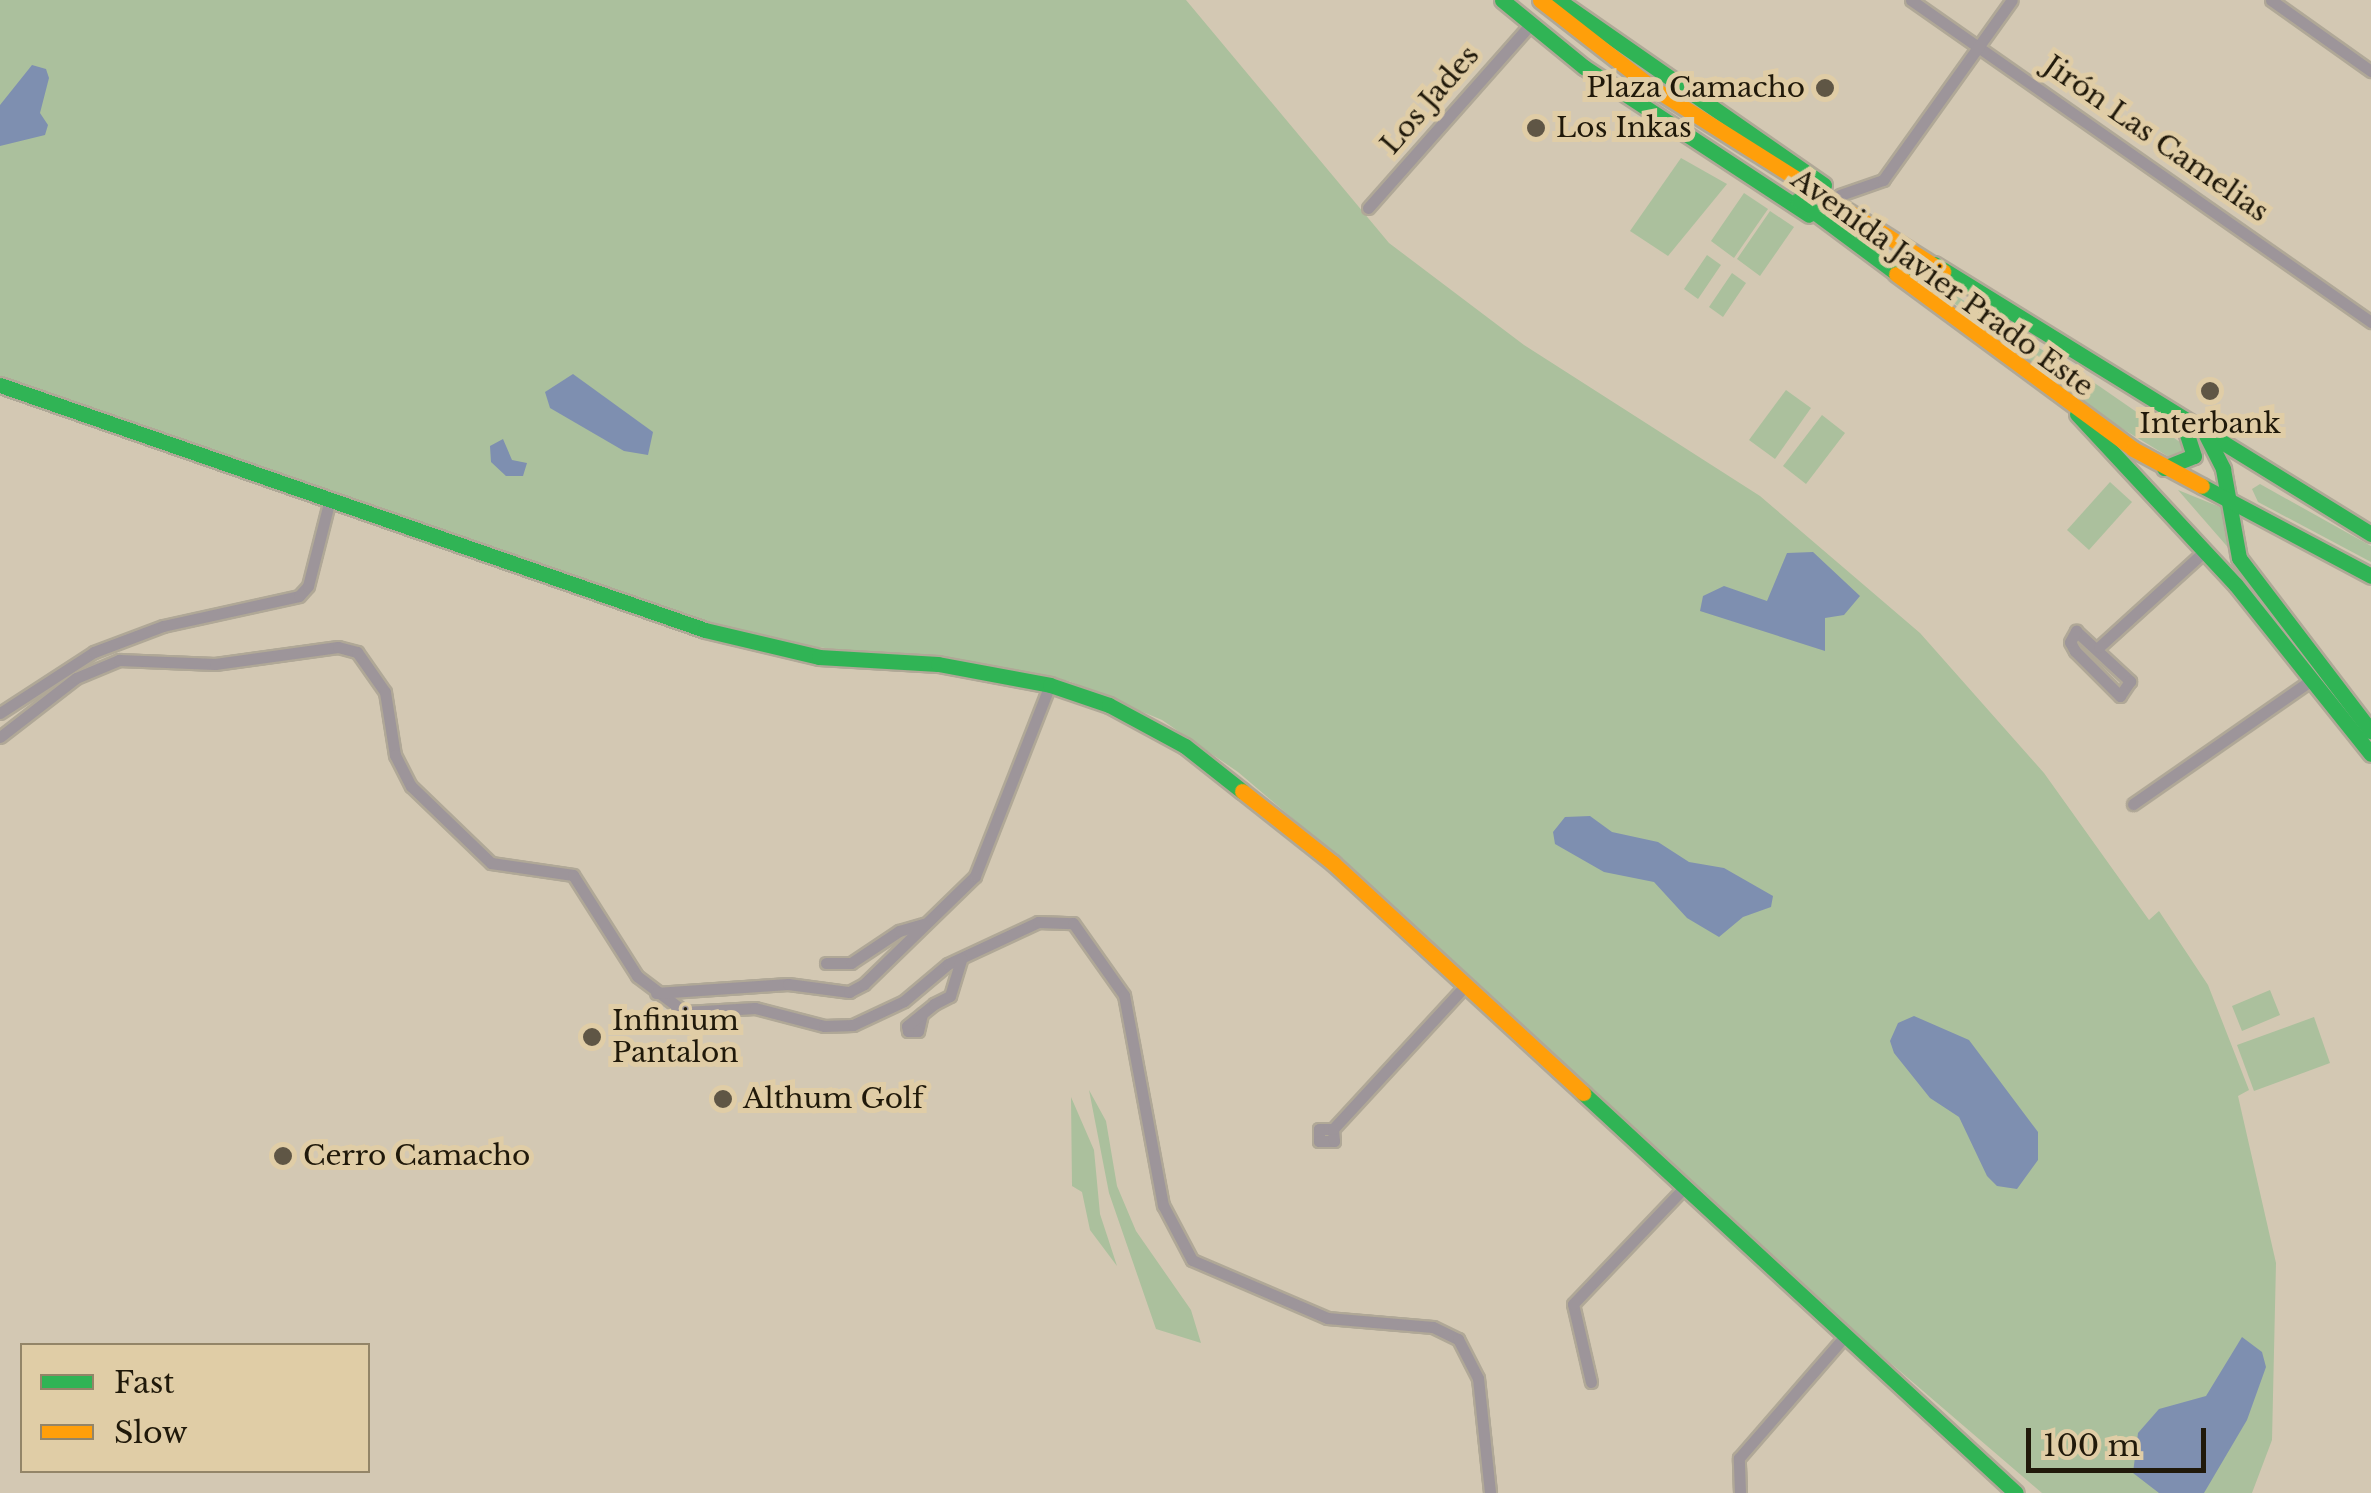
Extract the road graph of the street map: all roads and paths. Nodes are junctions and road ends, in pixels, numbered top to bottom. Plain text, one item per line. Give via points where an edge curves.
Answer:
1 (1502, 0) edge
2 (1522, 0) edge
3 (1540, 0) edge
4 (1558, 0) edge
5 (1911, 0) edge
6 (2012, 0) edge
7 (2271, 0) edge
8 (1530, 24) junction
9 (1980, 45) junction
10 (1597, 55) junction
11 (2371, 71) edge
12 (1840, 195) junction
13 (1368, 208) dead end
14 (1943, 271) junction
15 (1908, 282) junction
16 (2371, 322) edge
17 (0, 385) edge
18 (2074, 411) junction
19 (2182, 420) junction
20 (2206, 434) junction
21 (2163, 468) junction
22 (330, 499) junction
23 (2229, 504) junction
24 (2371, 534) edge
25 (2206, 551) junction
26 (2371, 576) edge
27 (2099, 647) junction
28 (2313, 679) junction
29 (1050, 685) junction
30 (0, 713) edge
31 (2371, 731) edge
32 (0, 737) edge
33 (2371, 754) edge
34 (2133, 804) dead end
35 (928, 924) junction
36 (961, 959) junction
37 (826, 964) dead end
38 (1466, 985) junction
39 (656, 993) junction
40 (922, 1014) dead end
41 (1333, 1128) dead end
42 (1684, 1190) junction
43 (1844, 1338) junction
44 (1591, 1382) dead end
45 (1490, 1493) edge
46 (1740, 1493) edge
47 (2016, 1493) edge

1 - 8 main road, Avenida Javier Prado Este
2 - 10 main road
3 - 10 main road
4 - 12 main road, Avenida Javier Prado Este
5 - 9 street, Jirón Las Camelias
6 - 9 street
7 - 11 street
8 - 13 street, Los Jades
8 - 15 main road, Avenida Javier Prado Este
9 - 12 street via 1883,180
9 - 16 street, Jirón Las Camelias
10 - 14 main road
10 - 15 main road
12 - 14 main road, Avenida Javier Prado Este
14 - 19 main road, Avenida Javier Prado Este
15 - 18 main road, Avenida Javier Prado Este
17 - 22 main road
18 - 21 main road, Avenida Javier Prado Este
18 - 25 main road
19 - 20 main road, Avenida Javier Prado Este
19 - 21 main road via 2194,456
20 - 23 main road via 2223,469
20 - 24 main road, Avenida Javier Prado Este
21 - 23 main road, Avenida Javier Prado Este
22 - 29 main road via 746,642 818,657 938,664
22 - 30 street via 308,586 299,596 163,626 94,652
23 - 26 main road, Avenida Javier Prado Este
23 - 31 main road via 2238,558
25 - 27 street
25 - 28 main road
27 - 27 street via 2083,632 2071,637 2075,651 2120,696 2130,680
28 - 33 main road
28 - 34 street
29 - 35 street via 974,876
29 - 38 main road via 1109,705 1185,746 1333,863
32 - 39 street via 76,678 119,660 215,664 338,647 357,652 385,692 395,756 411,786 491,863 572,875 637,976
35 - 37 street via 898,931 851,964
35 - 39 street via 849,992 788,984
36 - 39 street via 904,1001 852,1025 824,1026 755,1008 685,1012
36 - 40 street via 950,996
36 - 45 street via 1038,922 1073,923 1087,937 1124,996 1163,1205 1192,1260 1327,1318 1433,1326 1458,1339 1478,1378
38 - 41 street
38 - 42 main road
42 - 43 main road
42 - 44 street via 1573,1304
43 - 46 street via 1739,1458
43 - 47 main road

